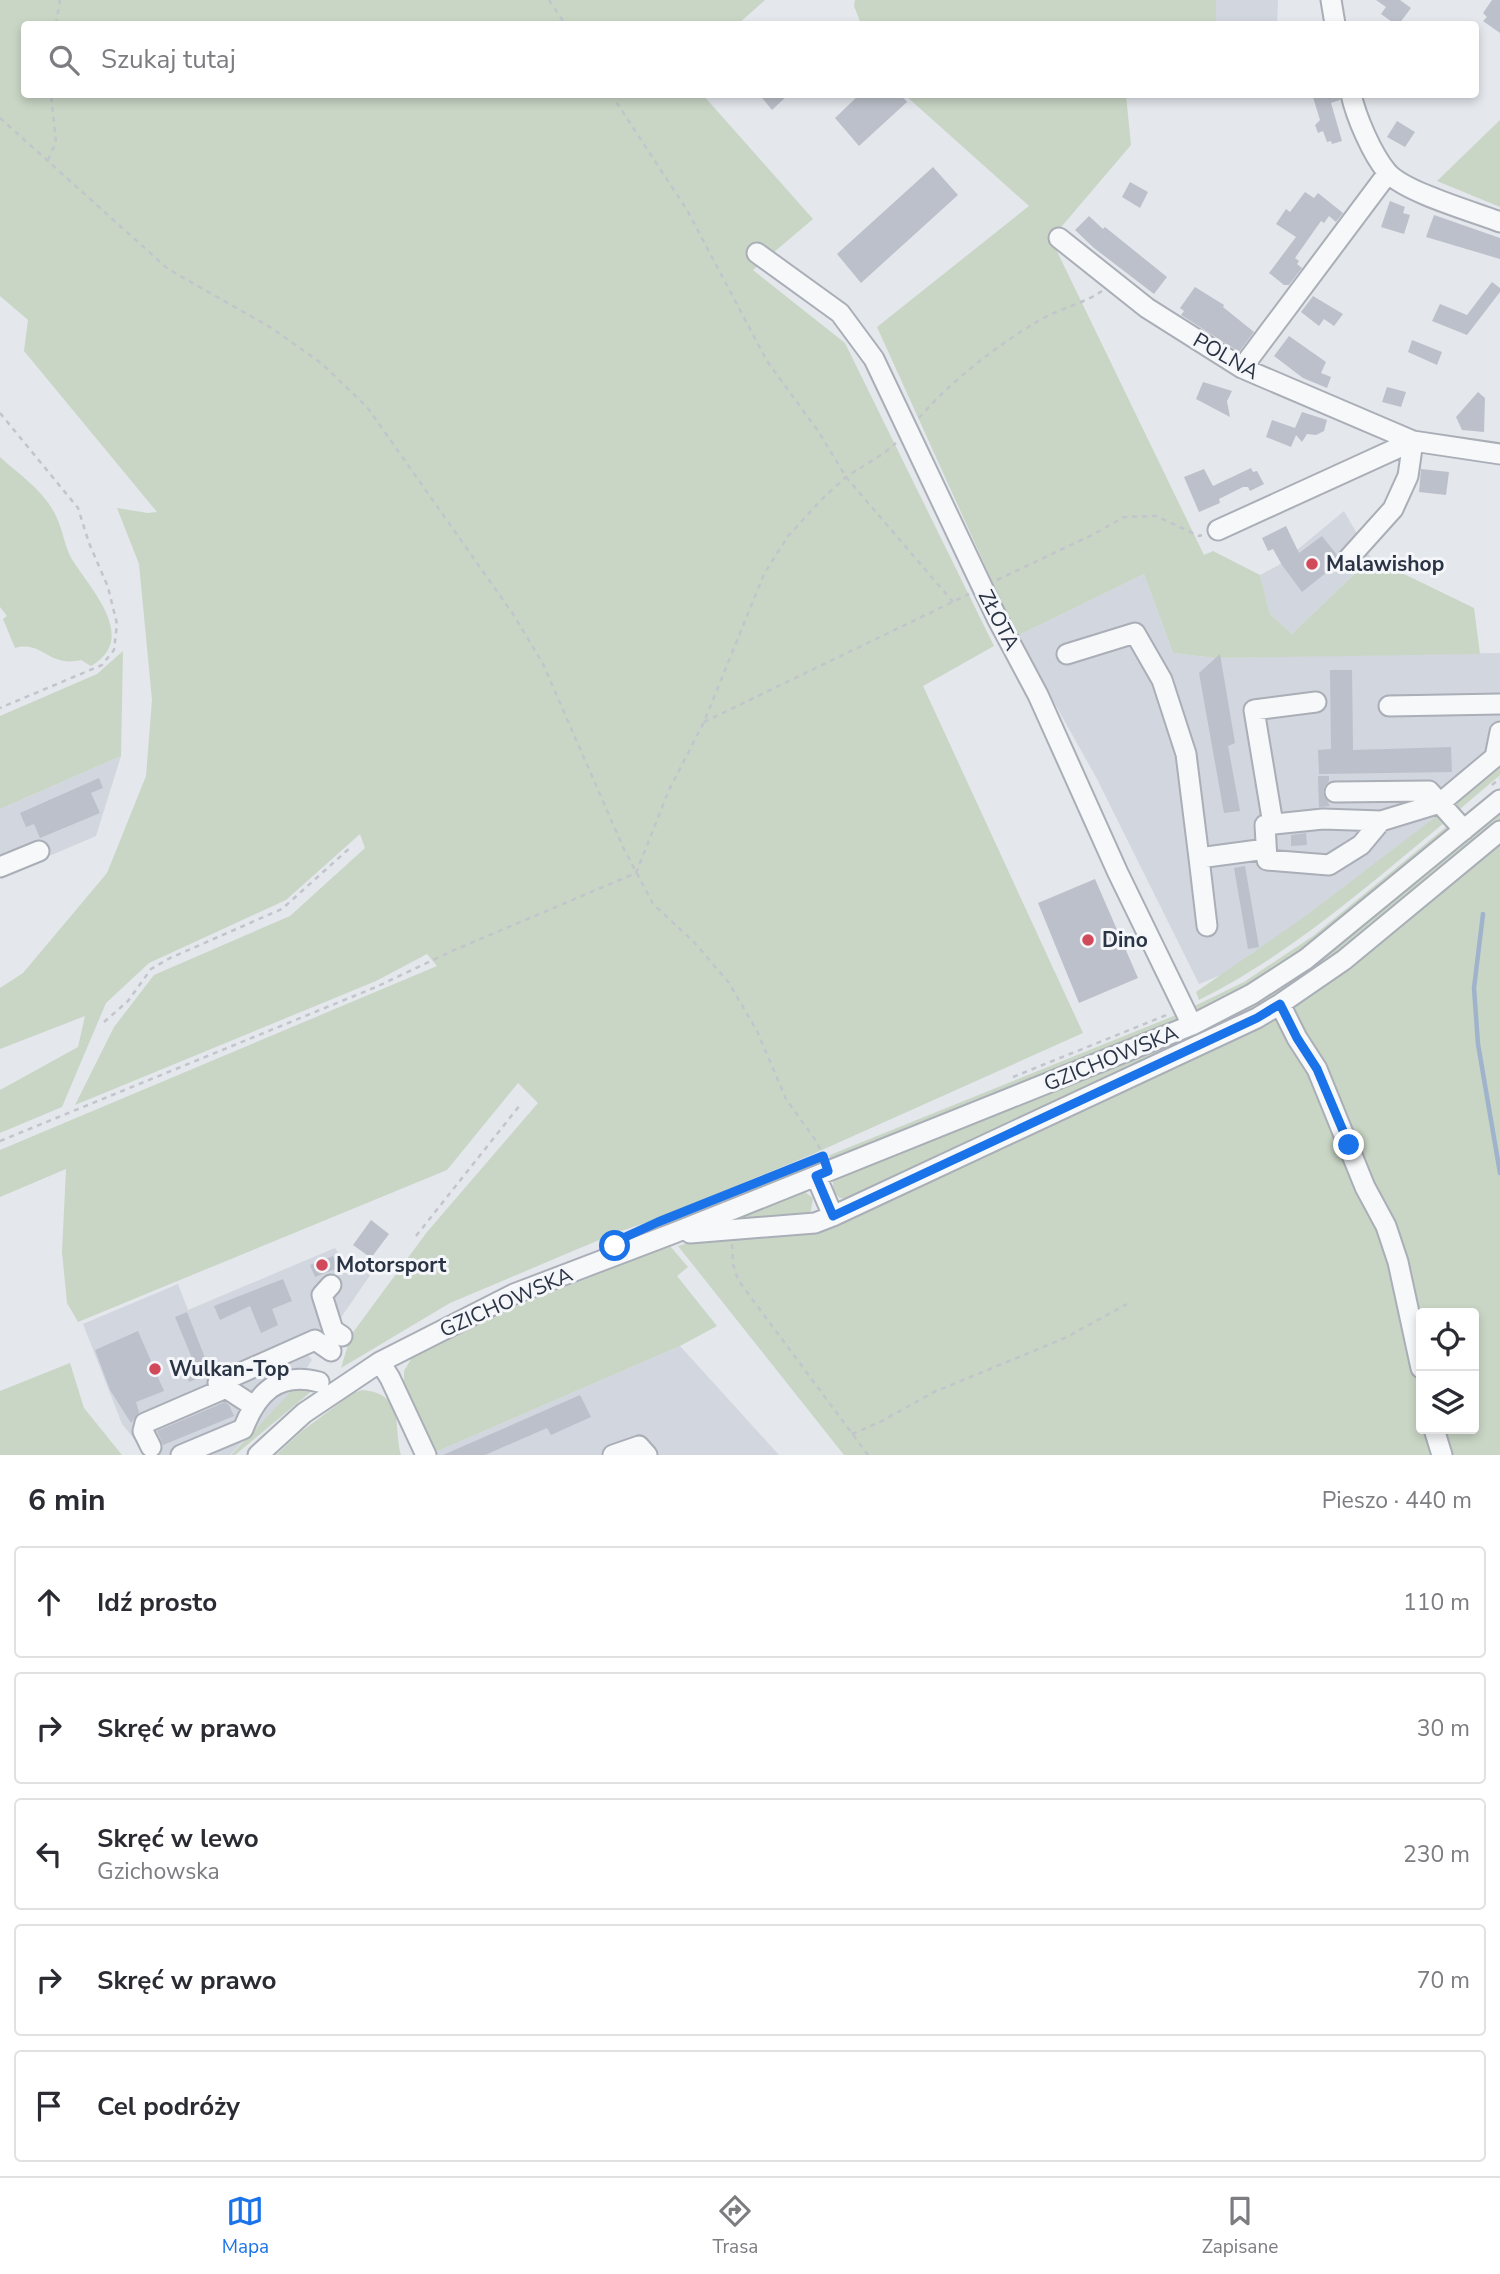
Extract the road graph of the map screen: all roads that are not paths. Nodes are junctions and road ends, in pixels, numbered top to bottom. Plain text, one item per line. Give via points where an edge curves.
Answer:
1 (1331, 0) edge
2 (1334, 21) edge
3 (1351, 98) edge
4 (1388, 173) junction
5 (1500, 222) edge
6 (1059, 238) dead end
7 (757, 253) dead end
8 (1242, 368) junction
9 (1413, 441) junction
10 (1500, 454) edge
11 (1217, 530) road end
12 (1348, 559) dead end
13 (1068, 654) dead end
14 (1316, 702) dead end
15 (1500, 704) edge
16 (1389, 706) dead end
17 (1500, 732) edge
18 (1335, 792) dead end
19 (1495, 793) edge
20 (1440, 803) junction
21 (1381, 821) junction
22 (1273, 824) junction
23 (1464, 830) junction
24 (1500, 831) edge
25 (1266, 849) junction
26 (39, 851) dead end
27 (1199, 858) junction
28 (0, 867) edge
29 (1207, 926) dead end
30 (1280, 1004) junction
31 (1187, 1017) junction
32 (822, 1174) junction
33 (833, 1216) junction
34 (674, 1233) junction
35 (331, 1285) dead end
36 (1416, 1345) edge
37 (380, 1362) junction
38 (319, 1382) dead end
39 (218, 1383) dead end
40 (252, 1405) junction
41 (1436, 1434) edge
42 (151, 1447) dead end
43 (421, 1453) edge
44 (181, 1455) edge
45 (258, 1455) edge
46 (612, 1455) edge
47 (646, 1455) edge
48 (1442, 1455) edge

1 - 2 street
3 - 4 street
4 - 5 street via 1407,186
4 - 8 street
6 - 8 street, POLNA via 1147,308
7 - 31 street, ZŁOTA via 840,313 874,359 1038,695
8 - 9 street, POLNA
9 - 10 street, POLNA
9 - 11 street
9 - 12 street via 1408,476 1393,509
13 - 27 street via 1135,634 1163,680 1186,754
14 - 22 street via 1254,710
15 - 16 street
17 - 20 street via 1495,757
18 - 20 street via 1429,791
19 - 23 street, GZICHOWSKA
20 - 21 street
20 - 23 street
21 - 22 street via 1323,819
21 - 25 street via 1362,845 1329,865 1267,860
22 - 25 street via 1265,825
23 - 31 street, GZICHOWSKA via 1306,959 1252,994
24 - 30 street, GZICHOWSKA via 1344,960
25 - 27 street
26 - 28 street
27 - 29 street
30 - 33 street, GZICHOWSKA
30 - 36 street via 1317,1069 1365,1187 1386,1226
31 - 32 street, GZICHOWSKA
32 - 33 street
32 - 34 street, GZICHOWSKA
33 - 34 street, GZICHOWSKA via 815,1223
34 - 37 street, GZICHOWSKA via 514,1294
35 - 39 street via 322,1295 337,1344 315,1340
37 - 43 street
37 - 45 street, GZICHOWSKA via 304,1413
38 - 40 street via 302,1377 273,1385
40 - 42 street via 226,1388 145,1423 143,1431
40 - 44 street via 243,1429
41 - 48 street
46 - 47 street via 639,1446

